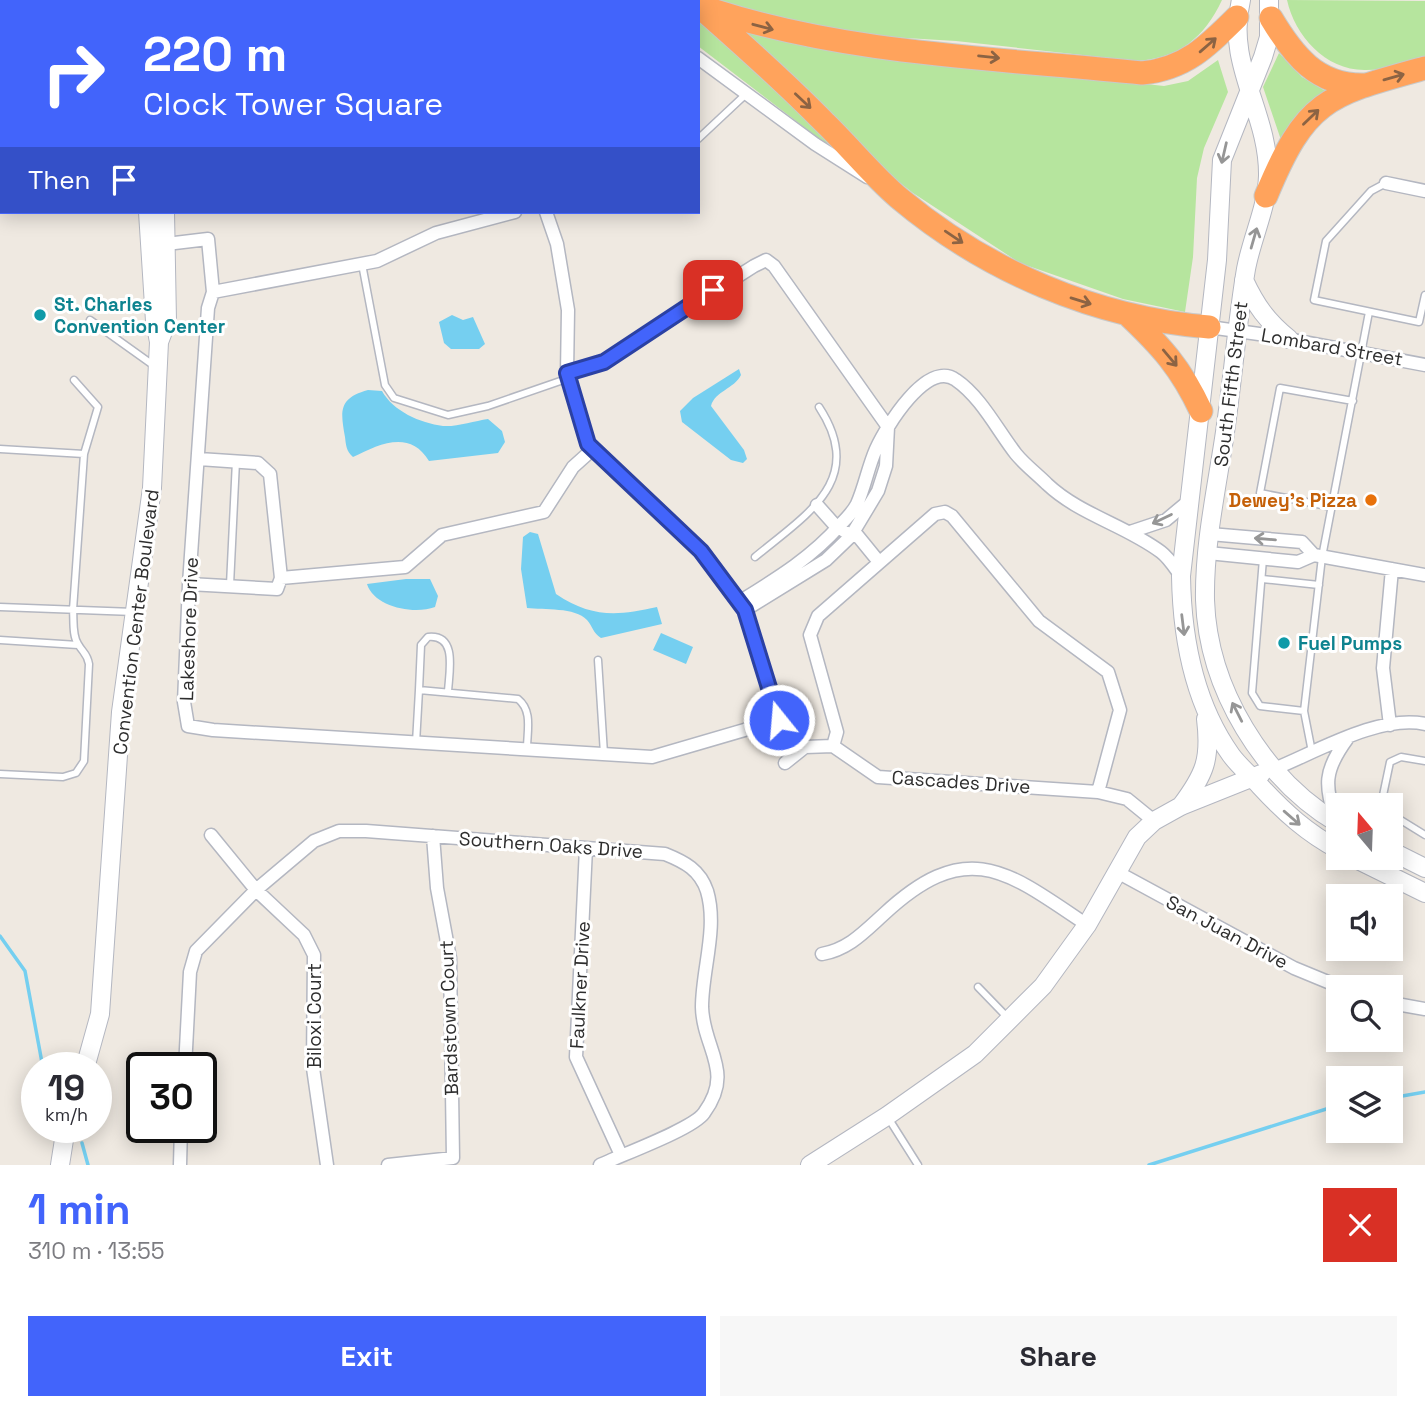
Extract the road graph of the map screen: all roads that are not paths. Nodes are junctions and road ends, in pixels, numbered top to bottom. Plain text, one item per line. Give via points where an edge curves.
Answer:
1 (700, 7) edge
2 (700, 8) edge
3 (1239, 8) edge
4 (1270, 9) edge
5 (700, 60) edge
6 (1425, 68) edge
7 (1364, 85) junction
8 (1250, 90) junction
9 (746, 95) junction
10 (700, 137) edge
11 (1386, 183) joint
12 (1425, 191) edge
13 (1266, 196) junction
14 (898, 197) junction
15 (149, 214) edge
16 (165, 214) edge
17 (507, 214) edge
18 (547, 214) edge
19 (159, 245) junction
20 (362, 264) junction
21 (1244, 280) junction
22 (213, 292) junction
23 (1425, 295) edge
24 (1369, 312) junction
25 (1127, 314) junction
26 (90, 320) dead end
27 (1209, 327) junction
28 (1239, 331) junction
29 (1289, 339) junction
30 (1363, 352) junction
31 (1425, 365) edge
32 (158, 368) junction
33 (568, 375) junction
34 (74, 380) dead end
35 (1353, 401) junction
36 (819, 407) dead end
37 (1200, 411) junction
38 (888, 427) junction
39 (0, 449) edge
40 (593, 449) junction
41 (84, 454) junction
42 (199, 459) junction
43 (236, 461) junction
44 (1190, 499) junction
45 (817, 505) junction
46 (1332, 507) junction
47 (839, 527) junction
48 (1130, 532) junction
49 (1210, 534) junction
50 (851, 536) junction
51 (1208, 553) junction
52 (1318, 556) junction
53 (755, 557) dead end
54 (1263, 559) junction
55 (879, 562) junction
56 (1392, 569) junction
57 (1425, 575) edge
58 (1181, 576) junction
59 (281, 578) junction
60 (1262, 579) junction
61 (189, 584) junction
62 (1319, 585) junction
63 (230, 586) junction
64 (742, 606) junction
65 (0, 607) edge
66 (73, 610) junction
67 (136, 612) junction
68 (0, 640) edge
69 (78, 645) junction
70 (598, 660) dead end
71 (419, 690) junction
72 (448, 692) junction
73 (1204, 701) junction
74 (1304, 710) junction
75 (779, 720) junction
76 (1425, 724) edge
77 (1390, 725) junction
78 (1348, 739) junction
79 (416, 743) junction
80 (833, 746) junction
81 (805, 747) junction
82 (527, 749) junction
83 (604, 754) junction
84 (1313, 754) junction
85 (1425, 761) edge
86 (785, 763) dead end
87 (1274, 769) junction
88 (0, 774) edge
89 (1252, 778) junction
90 (1098, 792) junction
91 (1327, 793) edge
92 (1384, 793) edge
93 (1181, 806) junction
94 (1326, 815) edge
95 (1154, 821) junction
96 (1404, 822) edge
97 (211, 835) dead end
98 (1425, 835) edge
99 (433, 836) junction
100 (1326, 842) edge
101 (586, 848) junction
102 (1404, 858) edge
103 (1425, 868) edge
104 (1378, 870) edge
105 (1117, 872) junction
106 (256, 890) junction
107 (1425, 893) edge
108 (1087, 925) junction
109 (822, 954) dead end
110 (1326, 981) edge
111 (978, 987) dead end
112 (1403, 1005) edge
113 (1425, 1009) edge
114 (1009, 1019) junction
115 (89, 1052) edge
116 (186, 1052) edge
117 (887, 1116) junction
118 (63, 1143) edge
119 (181, 1143) edge
120 (621, 1155) junction
121 (60, 1165) edge
122 (180, 1165) edge
123 (327, 1165) edge
124 (388, 1165) edge
125 (600, 1165) edge
126 (810, 1165) edge
127 (918, 1165) edge

1 -> 3 highway via 762,27 828,41 1142,73 1187,61 1206,48
2 -> 14 highway
3 - 8 main road, South Fifth Street via 1236,43
4 - 7 highway via 1306,67 1347,85
4 - 8 main road, South Fifth Street via 1263,57
5 - 9 street
7 -> 6 highway
13 -> 7 highway via 1285,150 1311,115
8 - 13 main road, South Fifth Street via 1266,149
8 -> 27 main road, South Fifth Street via 1222,160
9 - 10 lane
9 - 14 street
11 - 12 street
11 - 24 lane via 1371,191 1326,241 1314,300
21 -> 13 main road, South Fifth Street
14 -> 25 highway via 956,239 1021,277 1073,299
15 - 19 main road, Convention Center Boulevard
16 - 19 main road, Convention Center Boulevard
17 - 20 street via 436,233
18 - 33 street via 557,244 568,310
19 - 22 street, Lakeshore Drive via 208,239
19 - 32 main road, Convention Center Boulevard
20 - 22 street
20 - 33 lane via 385,385 394,398 448,415 488,406
21 - 28 main road, South Fifth Street
21 - 29 main road via 1255,306
22 - 42 street, Lakeshore Drive via 208,308
23 - 24 lane via 1419,323
24 - 30 lane
25 - 27 highway
25 -> 37 highway via 1171,356
26 - 32 lane
27 - 28 street, Lombard Street
27 - 37 main road, South Fifth Street
28 - 29 street, Lombard Street
28 - 49 main road, South Fifth Street
29 - 30 street, Lombard Street
30 - 31 street, Lombard Street
30 - 35 lane
32 - 67 main road, Convention Center Boulevard via 152,488
33 - 38 street via 604,362 766,260
33 - 40 street
34 - 41 lane via 98,407
35 - 46 lane
35 - 46 lane via 1280,388 1260,493
36 - 45 lane via 833,432 837,459 831,487
37 - 44 main road, South Fifth Street
38 - 47 street via 855,508
38 - 48 street via 934,376 955,379 1019,458 1055,492 1098,519
38 - 50 street via 882,479
39 - 41 lane
40 - 59 street via 573,467 544,512 442,535 405,567
40 - 64 street via 701,551
41 - 66 lane
42 - 43 street
42 - 61 street, Lakeshore Drive
43 - 59 street via 258,463 270,474
43 - 63 lane
44 -> 48 street via 1166,520
44 - 51 main road
44 - 58 main road, South Fifth Street
45 - 47 street
45 - 53 lane
46 - 52 lane
47 - 50 street
47 - 64 street
48 - 58 street via 1163,554
49 - 51 main road, South Fifth Street
52 -> 49 street via 1302,542
50 - 55 street via 857,536
50 - 64 street via 826,560
51 - 54 street
87 -> 51 main road, South Fifth Street via 1248,734 1223,686 1205,601
52 - 54 street via 1298,562
52 - 56 street
52 - 62 lane
54 - 60 lane
55 - 80 street via 818,617 810,635 837,732
55 - 90 street via 935,514 945,512 1039,621 1108,673 1120,710
56 - 57 street
56 - 77 street via 1383,667
58 -> 73 main road, South Fifth Street via 1188,652
59 - 63 street via 277,589
60 - 62 lane
60 - 74 lane via 1252,693 1260,706
61 - 63 street
61 - 79 street, Lakeshore Drive via 184,702 188,726
62 - 74 lane
64 - 75 street
65 - 66 lane
66 - 67 lane
66 - 69 lane
67 - 115 main road, Convention Center Boulevard via 121,712 100,1014
68 - 69 lane
69 - 88 lane via 87,653 89,664 84,761 76,773 63,777
70 - 83 lane
71 - 72 lane
71 - 72 lane via 421,645 428,637 439,636 449,648
71 - 79 lane
72 - 82 lane via 518,699 528,713
73 - 89 main road, South Fifth Street via 1231,755
73 - 93 main road via 1210,747 1207,761 1201,780
74 - 84 lane
75 - 81 street
75 - 83 street, Lakeshore Drive via 652,757
76 - 77 street
77 - 78 street
78 - 84 street
78 - 91 street via 1332,759
79 - 82 street, Lakeshore Drive
80 - 81 street
80 - 90 street, Cascades Drive via 878,777
81 - 86 street
82 - 83 street, Lakeshore Drive
84 - 87 street
85 - 92 lane via 1401,757 1390,762
87 - 89 main road
87 - 94 main road, South Fifth Street
89 - 93 main road
89 -> 100 main road, South Fifth Street via 1291,820
90 - 95 street, Cascades Drive via 1127,799
93 - 95 main road
95 - 105 main road via 1137,837
96 - 98 lane
97 - 106 street, Biloxi Court
99 - 101 street, Southern Oaks Drive
99 - 106 street, Southern Oaks Drive via 326,834
99 - 124 street, Bardstown Court via 450,958 453,1158
101 - 120 street, Faulkner Drive via 576,1057
101 - 120 street, Southern Oaks Drive via 665,854 682,860 696,870 711,910 702,1008 706,1036 717,1055 718,1087 703,1115
102 - 103 main road
104 - 107 main road
105 - 108 main road
105 - 110 street, San Juan Drive
106 - 116 street, Southern Oaks Drive via 191,960
106 - 123 street, Biloxi Court via 304,935 314,955 313,1068
108 - 109 street via 1010,875 987,869 954,870 926,879 854,942
108 - 114 main road via 1043,986
111 - 114 lane
112 - 113 street
114 - 117 main road via 975,1054
117 - 126 main road
117 - 127 lane
118 - 121 main road
119 - 122 street
120 - 125 street, Southern Oaks Drive

